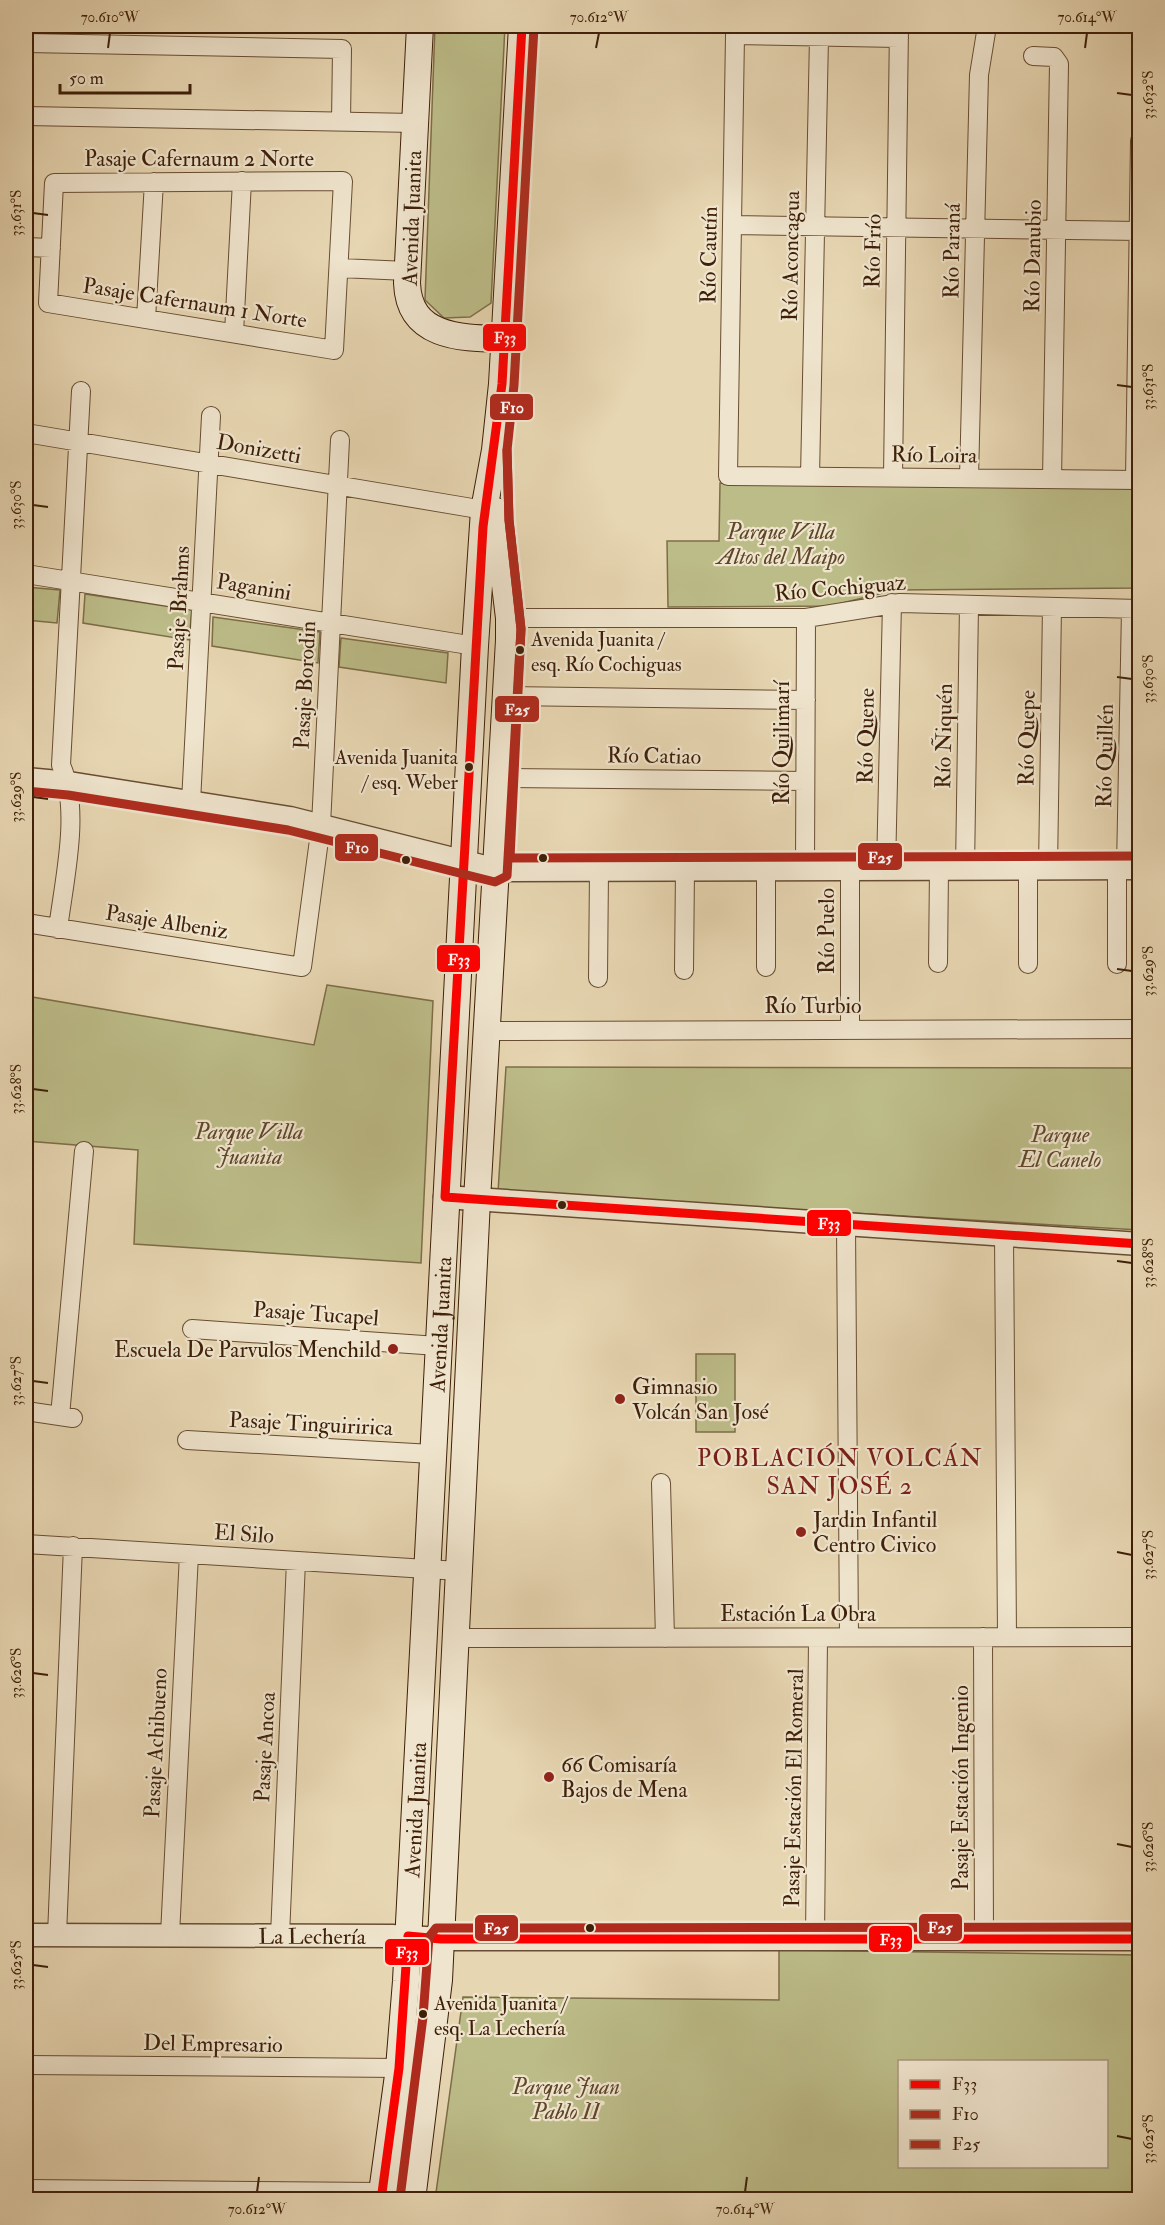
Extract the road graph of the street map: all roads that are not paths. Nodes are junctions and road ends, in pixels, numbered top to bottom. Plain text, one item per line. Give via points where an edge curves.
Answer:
1 (420, 26) edge
2 (522, 26) edge
3 (987, 26) edge
4 (899, 32) edge
5 (819, 37) junction
6 (26, 43) edge
7 (1033, 56) dead end
8 (26, 116) edge
9 (341, 122) junction
10 (415, 123) junction
11 (1140, 141) edge
12 (242, 181) junction
13 (154, 182) junction
14 (732, 225) junction
15 (815, 227) junction
16 (896, 228) junction
17 (976, 229) junction
18 (1057, 230) junction
19 (1139, 231) edge
20 (26, 247) edge
21 (51, 248) junction
22 (340, 268) junction
23 (408, 271) junction
24 (146, 319) junction
25 (234, 333) junction
26 (505, 339) junction
27 (81, 391) dead end
28 (212, 416) dead end
29 (26, 433) edge
30 (340, 440) dead end
31 (79, 442) junction
32 (495, 450) junction
33 (210, 464) junction
34 (728, 476) joint
35 (810, 477) junction
36 (893, 477) junction
37 (969, 478) junction
38 (1052, 479) junction
39 (1137, 480) edge
40 (338, 485) junction
41 (484, 510) junction
42 (26, 574) edge
43 (71, 581) junction
44 (203, 602) junction
45 (892, 603) junction
46 (969, 605) junction
47 (1052, 607) junction
48 (1135, 609) edge
49 (509, 618) junction
50 (806, 618) junction
51 (332, 622) junction
52 (475, 646) junction
53 (506, 696) junction
54 (806, 700) junction
55 (502, 778) junction
56 (26, 779) edge
57 (805, 781) junction
58 (69, 783) junction
59 (191, 802) junction
60 (321, 825) junction
61 (464, 861) junction
62 (766, 869) junction
63 (805, 869) junction
64 (850, 869) junction
65 (886, 869) junction
66 (939, 869) junction
67 (964, 869) junction
68 (1038, 869) junction
69 (1127, 869) edge
70 (497, 870) junction
71 (599, 870) junction
72 (685, 870) junction
73 (26, 923) edge
74 (58, 928) junction
75 (938, 963) dead end
76 (1028, 964) dead end
77 (1117, 964) dead end
78 (302, 967) joint
79 (766, 967) dead end
80 (684, 970) dead end
81 (598, 978) dead end
82 (850, 1029) junction
83 (1140, 1029) edge
84 (487, 1031) junction
85 (84, 1151) dead end
86 (445, 1197) junction
87 (477, 1200) junction
88 (846, 1224) junction
89 (1004, 1235) junction
90 (1140, 1244) edge
91 (192, 1329) dead end
92 (438, 1346) junction
93 (26, 1412) edge
94 (187, 1440) dead end
95 (432, 1455) junction
96 (662, 1483) dead end
97 (26, 1544) edge
98 (73, 1546) junction
99 (189, 1554) junction
100 (296, 1560) junction
101 (426, 1569) junction
102 (459, 1571) junction
103 (849, 1637) junction
104 (984, 1637) junction
105 (1007, 1637) junction
106 (1140, 1637) edge
107 (456, 1638) junction
108 (665, 1638) junction
109 (818, 1638) junction
110 (26, 1935) edge
111 (57, 1935) junction
112 (170, 1935) junction
113 (280, 1936) junction
114 (408, 1936) junction
115 (441, 1939) junction
116 (815, 1939) junction
117 (984, 1939) junction
118 (1140, 1939) edge
119 (26, 2065) edge
120 (399, 2068) junction
121 (26, 2189) edge
122 (381, 2196) edge
123 (412, 2199) edge

1 - 10 main road, Avenida Juanita
2 - 26 main road, Avenida Juanita
3 - 17 street, Río Paraná via 979,75
4 - 5 street
4 - 16 street, Río Frío
5 - 14 street, Río Cautín via 735,35
5 - 15 street, Río Aconcagua
6 - 9 street via 342,49
7 - 18 street, Río Danubio via 1059,61
8 - 9 street
9 - 10 street
10 - 23 main road, Avenida Juanita
11 - 19 street
12 - 13 street, Pasaje Cafernaum 2 Norte
12 - 22 street, Pasaje Cafernaum 2 Norte via 343,181
12 - 25 street
13 - 21 street, Pasaje Cafernaum 2 Norte via 54,183
13 - 24 street
14 - 15 street
14 - 34 street, Río Cautín
15 - 16 street
15 - 35 street, Río Aconcagua
16 - 17 street
16 - 36 street, Río Frío
17 - 18 street
17 - 37 street, Río Paraná
18 - 19 street
18 - 38 street, Río Danubio
19 - 39 street
20 - 21 street
21 - 24 street, Pasaje Cafernaum 1 Norte via 48,303
22 - 23 street
22 - 25 street, Pasaje Cafernaum 1 Norte via 334,350
23 - 26 main road, Avenida Juanita via 409,300 431,328 458,337
24 - 25 street, Pasaje Cafernaum 1 Norte
26 - 32 main road, Avenida Juanita
27 - 31 street
28 - 33 street, Pasaje Brahms
29 - 31 street, Donizetti
30 - 40 street, Pasaje Borodin
31 - 33 street, Donizetti
31 - 43 street
32 - 41 main road, Avenida Juanita
32 - 49 main road, Avenida Juanita via 496,521
33 - 40 street, Donizetti
33 - 44 street, Pasaje Brahms
34 - 35 street, Río Loira
35 - 36 street, Río Loira
36 - 37 street, Río Loira
37 - 38 street, Río Loira
38 - 39 street, Río Loira
40 - 41 street, Donizetti
40 - 51 street, Pasaje Borodin
41 - 52 main road, Avenida Juanita
42 - 43 street, Paganini
43 - 44 street, Paganini
43 - 58 street via 61,765
44 - 51 street, Paganini
44 - 59 street, Pasaje Brahms
45 - 46 street, Río Cochiguaz
45 - 50 street, Río Cochiguaz
45 - 65 street, Río Quene
46 - 47 street, Río Cochiguaz
46 - 67 street, Río Ñiquén
47 - 48 street, Río Cochiguaz
47 - 68 street, Río Quepe
48 - 69 street, Río Quillén
49 - 50 street, Río Cochiguaz
49 - 53 main road, Avenida Juanita
50 - 54 street, Río Quilimarí
51 - 52 street, Paganini
51 - 60 street, Pasaje Borodin
52 - 61 main road, Avenida Juanita
53 - 54 street
53 - 55 main road, Avenida Juanita
54 - 57 street, Río Quilimarí
55 - 57 street, Río Catiao
55 - 70 main road, Avenida Juanita
56 - 58 street
57 - 63 street, Río Quilimarí
58 - 59 street
58 - 74 street via 72,805
59 - 60 street
60 - 61 street
60 - 78 street, Pasaje Borodin
61 - 70 street
61 - 86 main road, Avenida Juanita
62 - 63 street
62 - 72 street
62 - 79 street
63 - 64 street
64 - 65 street
64 - 82 street, Río Puelo
65 - 66 street
66 - 67 street
66 - 75 street
67 - 68 street
68 - 69 street
68 - 76 street, Río Quepe
69 - 77 street, Río Quillén
70 - 71 street
70 - 84 main road, Avenida Juanita
71 - 72 street
71 - 81 street
72 - 80 street
73 - 74 street, Pasaje Albeniz
74 - 78 street, Pasaje Albeniz
82 - 83 street, Río Turbio
82 - 84 street, Río Turbio
84 - 87 main road, Avenida Juanita
85 - 93 street via 67,1417
86 - 87 street
86 - 92 main road, Avenida Juanita
87 - 88 street
87 - 102 main road, Avenida Juanita
88 - 89 street
88 - 103 street
89 - 90 street
89 - 105 street
91 - 92 street, Pasaje Tucapel
92 - 95 main road, Avenida Juanita
94 - 95 street, Pasaje Tinguiririca
95 - 101 main road, Avenida Juanita
96 - 108 street
97 - 98 street, El Silo
98 - 99 street, El Silo
98 - 111 street
99 - 100 street, El Silo
99 - 112 street, Pasaje Achibueno
100 - 101 street, El Silo
100 - 113 street, Pasaje Ancoa
101 - 102 street, El Silo
101 - 114 main road, Avenida Juanita
102 - 107 main road, Avenida Juanita
103 - 104 street, Estación La Obra
103 - 109 street, Estación La Obra
104 - 105 street, Estación La Obra
104 - 117 street, Pasaje Estación Ingenio
105 - 106 street, Estación La Obra
107 - 108 street, Estación La Obra
107 - 115 main road, Avenida Juanita
108 - 109 street, Estación La Obra
109 - 116 street, Pasaje Estación El Romeral
110 - 111 street, La Lechería
111 - 112 street, La Lechería
112 - 113 street, La Lechería
113 - 114 street, La Lechería
114 - 115 street, La Lechería
114 - 120 main road, Avenida Juanita
115 - 116 street, La Lechería
115 - 123 main road, Avenida Juanita
116 - 117 street, La Lechería
117 - 118 street, La Lechería
119 - 120 street, Del Empresario
120 - 122 main road, Avenida Juanita
121 - 122 street

